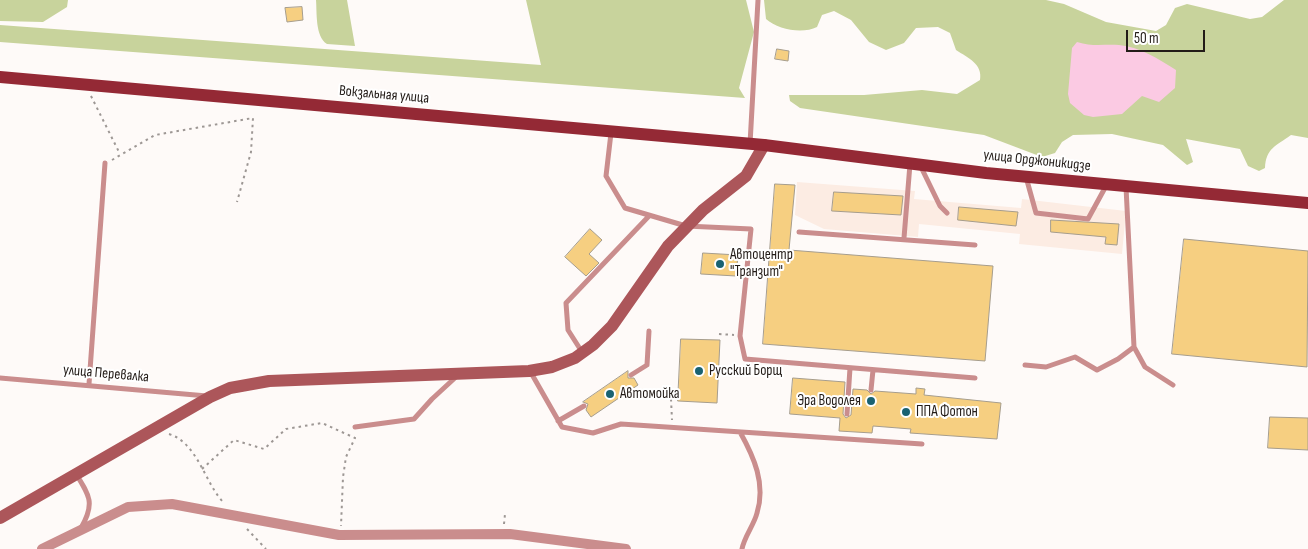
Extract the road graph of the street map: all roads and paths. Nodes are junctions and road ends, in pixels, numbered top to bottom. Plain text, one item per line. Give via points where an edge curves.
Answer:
1 (758, 0) edge
2 (0, 77) edge
3 (85, 84) junction
4 (612, 132) junction
5 (750, 144) junction
6 (764, 145) junction
7 (121, 155) junction
8 (106, 163) joint
9 (915, 164) junction
10 (1026, 177) junction
11 (1106, 185) junction
12 (1126, 187) junction
13 (237, 202) dead end
14 (1308, 203) edge
15 (947, 214) dead end
16 (649, 216) junction
17 (686, 226) junction
18 (799, 232) dead end
19 (904, 238) junction
20 (975, 245) dead end
21 (649, 331) dead end
22 (719, 334) dead end
23 (740, 336) junction
24 (1134, 347) junction
25 (582, 352) junction
26 (1025, 365) dead end
27 (850, 368) junction
28 (873, 370) junction
29 (530, 371) junction
30 (459, 374) junction
31 (631, 375) dead end
32 (0, 378) edge
33 (975, 378) dead end
34 (89, 384) junction
35 (1173, 385) dead end
36 (871, 390) dead end
37 (210, 396) junction
38 (671, 399) dead end
39 (584, 406) dead end
40 (847, 414) dead end
41 (558, 421) junction
42 (355, 427) dead end
43 (674, 428) junction
44 (155, 430) junction
45 (740, 432) junction
46 (922, 444) dead end
47 (202, 469) junction
48 (75, 473) junction
49 (237, 516) junction
50 (0, 518) edge
51 (81, 528) junction
52 (343, 535) junction
53 (42, 549) edge
54 (266, 549) edge
55 (626, 549) edge
56 (742, 549) edge

1 - 5 lane
2 - 3 main road, Вокзальная улица
3 - 4 main road, Вокзальная улица
3 - 7 path
4 - 5 main road, Вокзальная улица
4 - 16 lane via 606,176 625,208
5 - 6 main road, Вокзальная улица
6 - 9 main road, улица Орджоникидзе
6 - 17 street via 746,176
7 - 8 path
7 - 13 path via 155,135 253,118 251,152
8 - 34 lane
9 - 10 main road, улица Орджоникидзе
9 - 15 lane
9 - 19 lane
10 - 11 main road, улица Орджоникидзе
10 - 11 lane via 1036,212 1088,219
11 - 12 main road, улица Орджоникидзе
12 - 14 main road, улица Орджоникидзе
12 - 24 lane
16 - 17 lane
16 - 25 lane via 566,303 568,330
17 - 23 lane via 750,229
17 - 25 street via 668,246 612,326
18 - 19 lane
19 - 20 lane
21 - 31 lane via 647,365
22 - 23 path
23 - 27 lane via 745,358
24 - 26 lane via 1097,370 1075,357 1046,367
24 - 35 lane via 1145,367
25 - 29 street via 575,358
27 - 28 lane
27 - 40 lane
28 - 33 lane
28 - 36 lane
29 - 30 street
29 - 41 lane
30 - 37 street via 269,381 230,388
30 - 42 lane via 414,419
32 - 34 lane, улица Перевалка
34 - 37 lane, улица Перевалка
37 - 44 street
38 - 43 path
39 - 41 lane
41 - 43 lane via 562,427 593,434 621,424
43 - 45 lane
44 - 47 path via 177,436
44 - 48 street
45 - 46 lane
45 - 56 lane via 755,459 760,486 758,512
47 - 49 path via 217,496
47 - 52 path via 234,440 264,449 286,428 322,423 355,438 346,457 342,477 343,499 339,519
48 - 50 street
48 - 51 lane via 90,502 89,514
49 - 51 street via 172,504 128,507
49 - 52 street
49 - 54 path
51 - 53 street
52 - 55 street via 510,534

